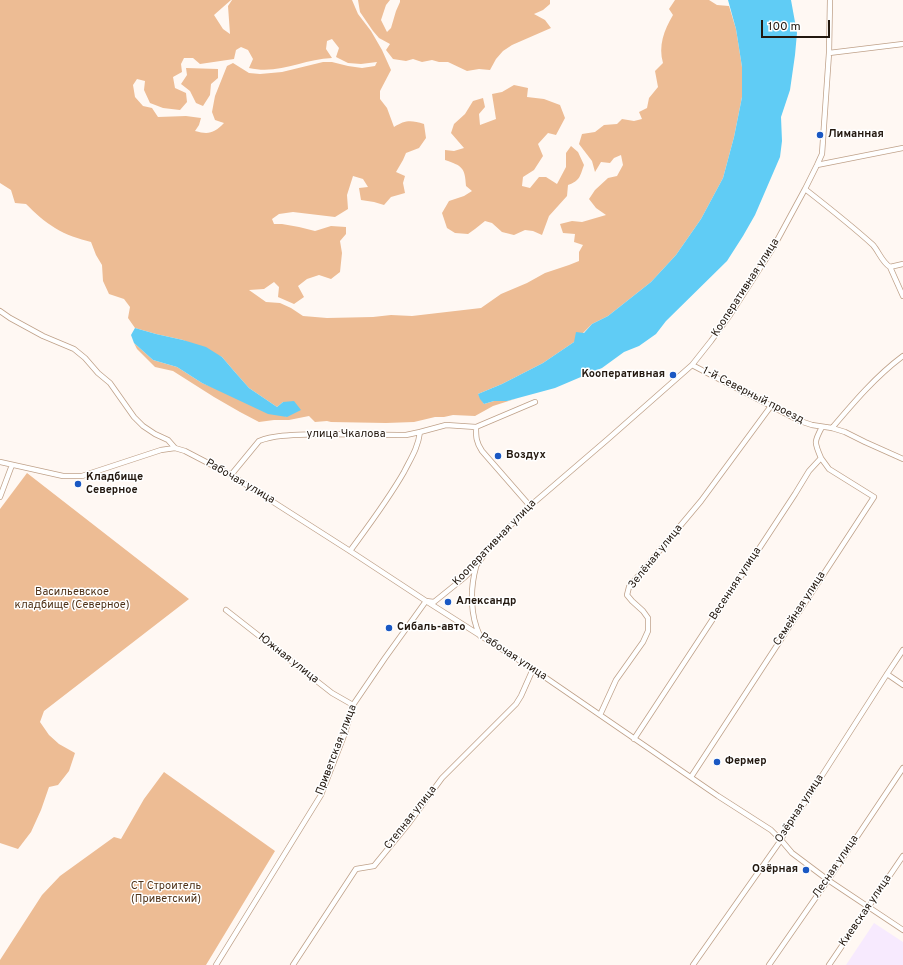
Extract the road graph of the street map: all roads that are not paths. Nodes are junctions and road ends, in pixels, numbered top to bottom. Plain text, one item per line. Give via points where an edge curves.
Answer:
1 (830, 0) edge
2 (903, 44) edge
3 (829, 53) junction
4 (903, 148) edge
5 (817, 165) junction
6 (805, 189) junction
7 (903, 264) edge
8 (890, 267) junction
9 (903, 296) edge
10 (0, 311) edge
11 (903, 356) edge
12 (692, 365) junction
13 (534, 402) dead end
14 (771, 406) junction
15 (476, 426) junction
16 (822, 426) junction
17 (832, 428) junction
18 (420, 432) junction
19 (175, 448) junction
20 (903, 453) edge
21 (821, 458) junction
22 (902, 458) edge
23 (0, 462) edge
24 (12, 465) junction
25 (231, 475) junction
26 (0, 497) edge
27 (530, 506) junction
28 (350, 551) junction
29 (476, 566) junction
30 (426, 602) junction
31 (226, 610) dead end
32 (480, 636) junction
33 (903, 650) edge
34 (533, 669) junction
35 (886, 674) junction
36 (903, 685) edge
37 (353, 705) junction
38 (600, 715) junction
39 (634, 739) junction
40 (903, 768) edge
41 (691, 777) junction
42 (781, 840) junction
43 (903, 856) edge
44 (828, 880) junction
45 (869, 907) junction
46 (903, 930) edge
47 (216, 965) edge
48 (293, 965) edge
49 (693, 965) edge
50 (768, 965) edge
51 (829, 965) edge

1 - 3 street, Кооперативная улица
2 - 3 street
3 - 5 street, Кооперативная улица via 822,154
4 - 5 street
5 - 6 street, Кооперативная улица
6 - 8 street via 869,242
6 - 12 street, Кооперативная улица via 750,286
7 - 8 street
8 - 9 street
10 - 19 street, Рабочая улица via 43,336 74,349 110,383 143,426 168,440
11 - 17 street via 862,392
12 - 14 street, 1-й Северный проезд
12 - 27 street, Кооперативная улица
13 - 15 street, улица Чкалова
14 - 16 street, 1-й Северный проезд via 800,421
14 - 38 street, Зелёная улица via 701,501 629,587 627,595 648,618 648,631 616,680
15 - 18 street, улица Чкалова via 446,425
15 - 27 street via 476,438 482,451
16 - 17 street, 1-й Северный проезд
16 - 21 street via 815,440
17 - 22 street, 1-й Северный проезд
18 - 25 street, улица Чкалова via 406,435 302,434 271,437 259,441
18 - 28 street via 419,443 394,488
19 - 24 street via 161,450 82,476 63,476
19 - 25 street, Рабочая улица
20 - 22 street
21 - 39 street, Весенняя улица via 809,471
21 - 41 street, Семейная улица via 829,469 874,498
23 - 24 street
24 - 26 street
25 - 28 street, Рабочая улица
27 - 29 street, Кооперативная улица via 489,548
28 - 30 street, Рабочая улица
29 - 30 street, Кооперативная улица via 434,602
29 - 32 street via 472,587 473,613
30 - 32 street, Рабочая улица
30 - 37 street, Приветская улица
31 - 37 street, Южная улица via 332,693
32 - 34 street, Рабочая улица
33 - 35 street, Озёрная улица
34 - 38 street, Рабочая улица
34 - 48 street, Степная улица via 516,704 442,778 374,866 356,869
35 - 36 street
35 - 42 street, Озёрная улица
37 - 47 street, Приветская улица via 321,795
38 - 39 street, Рабочая улица
39 - 41 street, Рабочая улица
40 - 44 street, Лесная улица
41 - 42 street, Рабочая улица via 771,830
42 - 44 street, Рабочая улица via 792,853
42 - 49 street, Озёрная улица
43 - 45 street, Киевская улица
44 - 45 street, Рабочая улица
44 - 50 street, Лесная улица
45 - 46 street, Рабочая улица
45 - 51 street, Киевская улица

